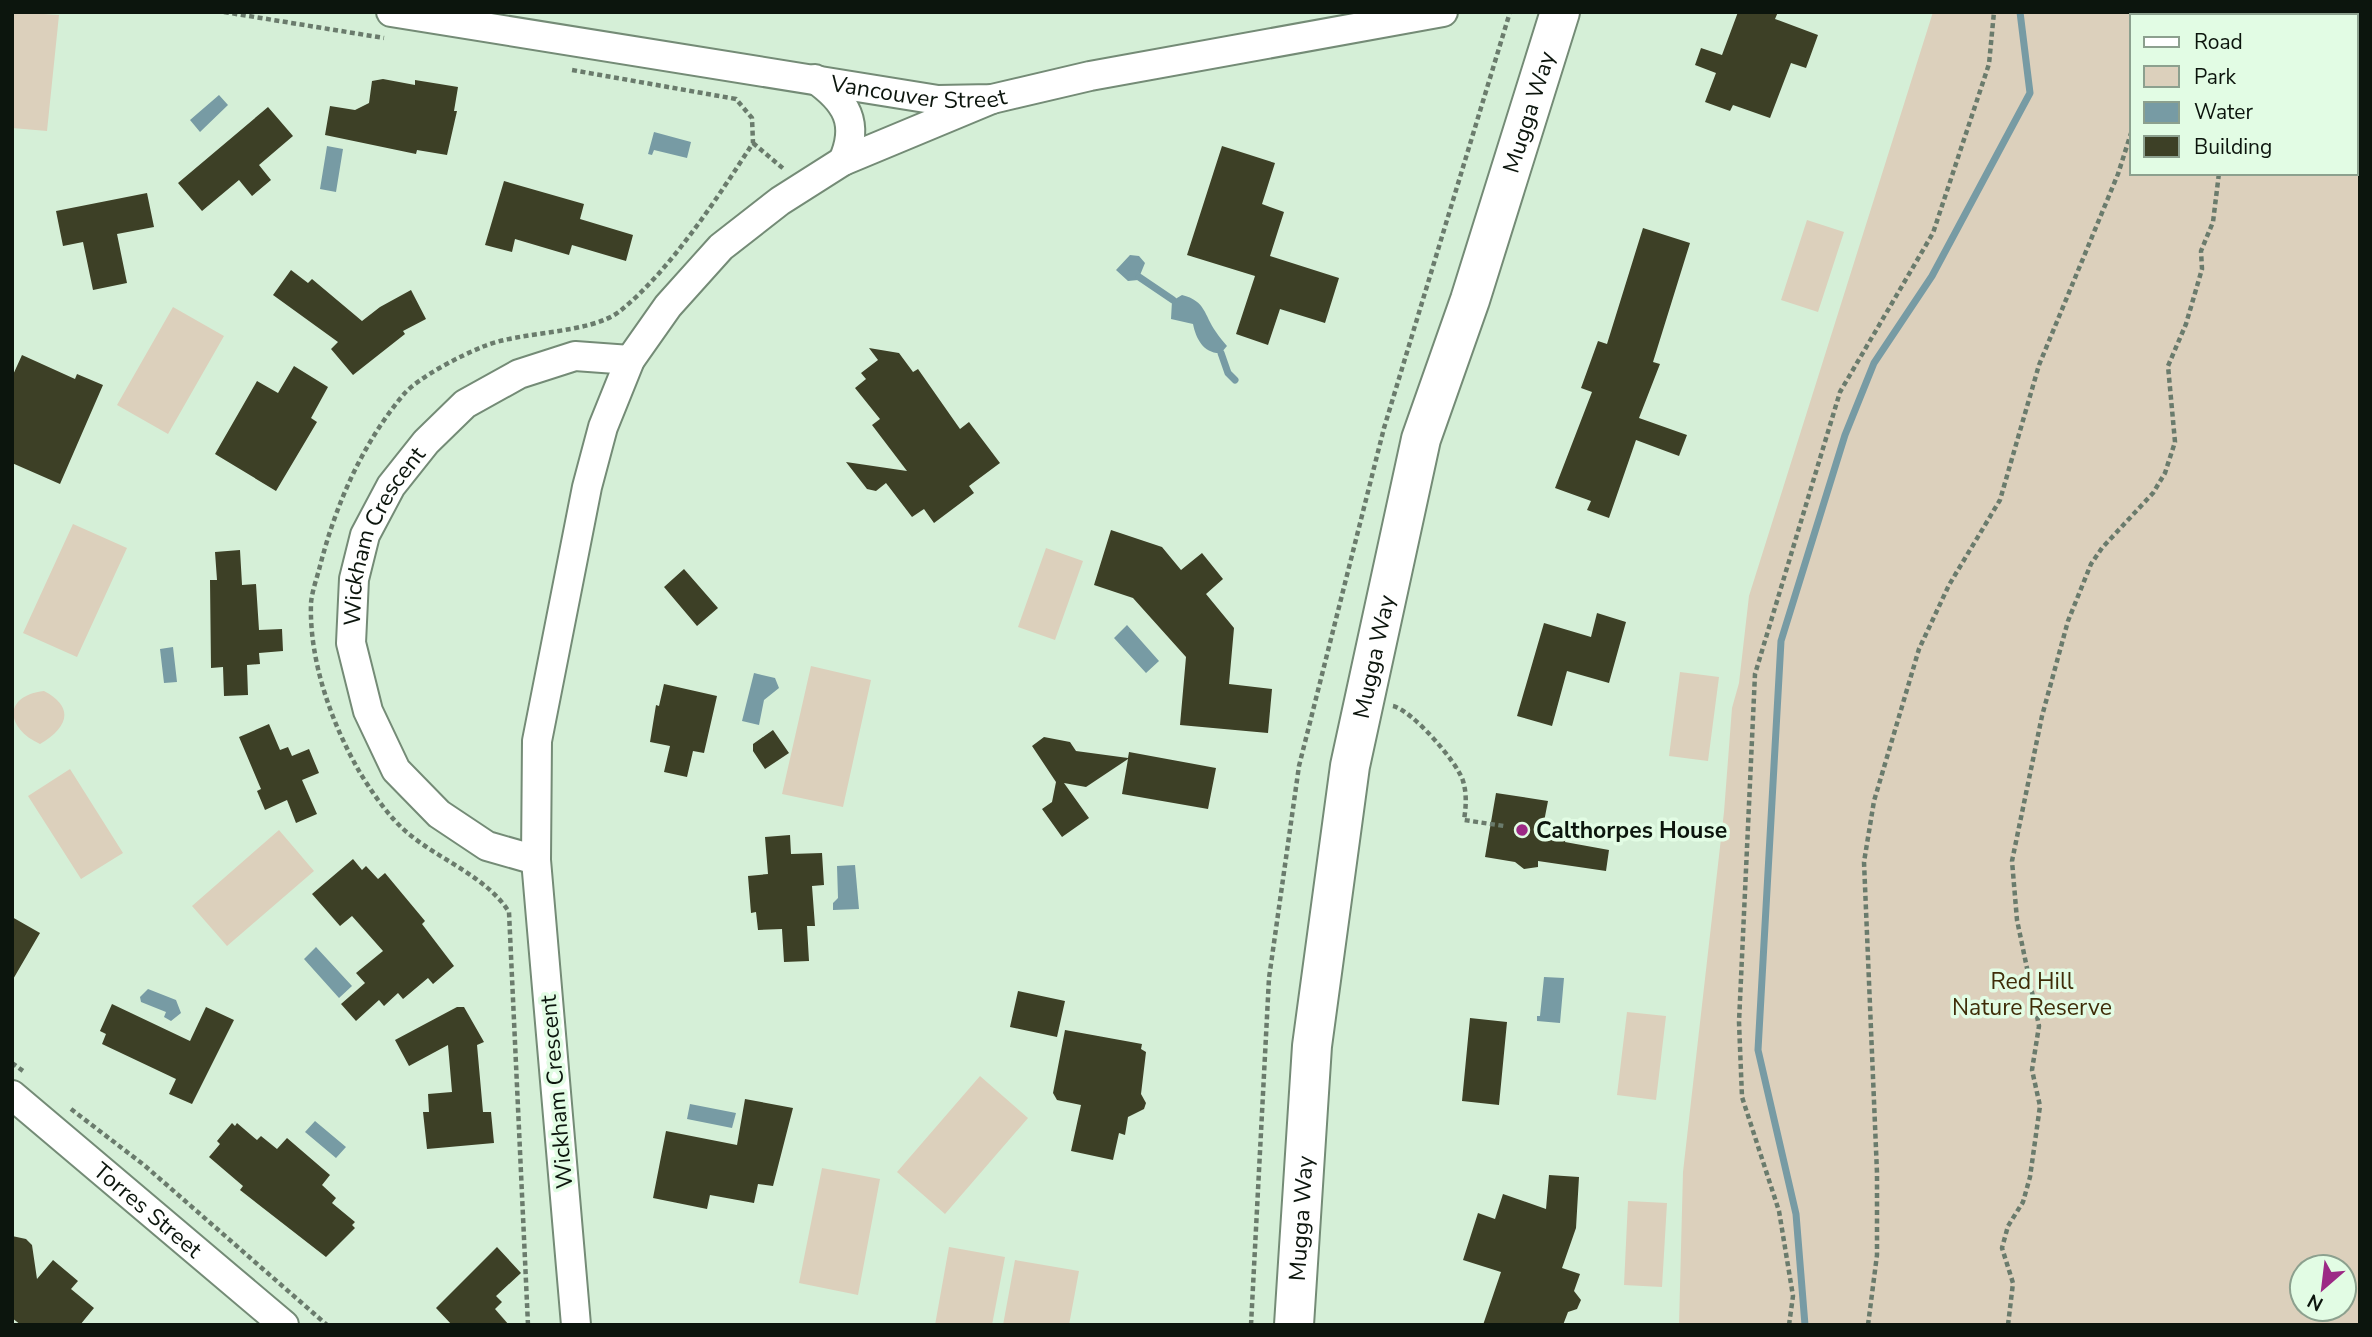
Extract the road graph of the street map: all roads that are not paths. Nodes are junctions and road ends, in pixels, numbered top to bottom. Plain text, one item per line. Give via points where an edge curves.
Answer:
1 (1443, 12) edge
2 (1560, 12) edge
3 (390, 25) edge
4 (815, 79) junction
5 (992, 99) junction
6 (843, 161) junction
7 (629, 360) junction
8 (536, 860) junction
9 (23, 1087) edge
10 (284, 1325) edge
11 (576, 1325) edge
12 (1294, 1325) edge

1 - 5 street, Vancouver Street via 1090,76
2 - 12 main road, Mugga Way via 1470,300 1421,439 1350,766 1312,1046
3 - 4 street, Vancouver Street
4 - 5 street, Vancouver Street via 938,100
4 - 6 street via 837,95 845,108 850,138
5 - 6 street, Wickham Crescent
6 - 7 street, Wickham Crescent via 721,247 668,306
7 - 8 street, Wickham Crescent via 587,487 548,679 537,741
7 - 8 street, Wickham Crescent via 575,356 519,374 465,404 391,486 365,535 354,579 351,643 368,711 396,770 439,814 487,846
8 - 11 street, Wickham Crescent
9 - 10 street, Torres Street

